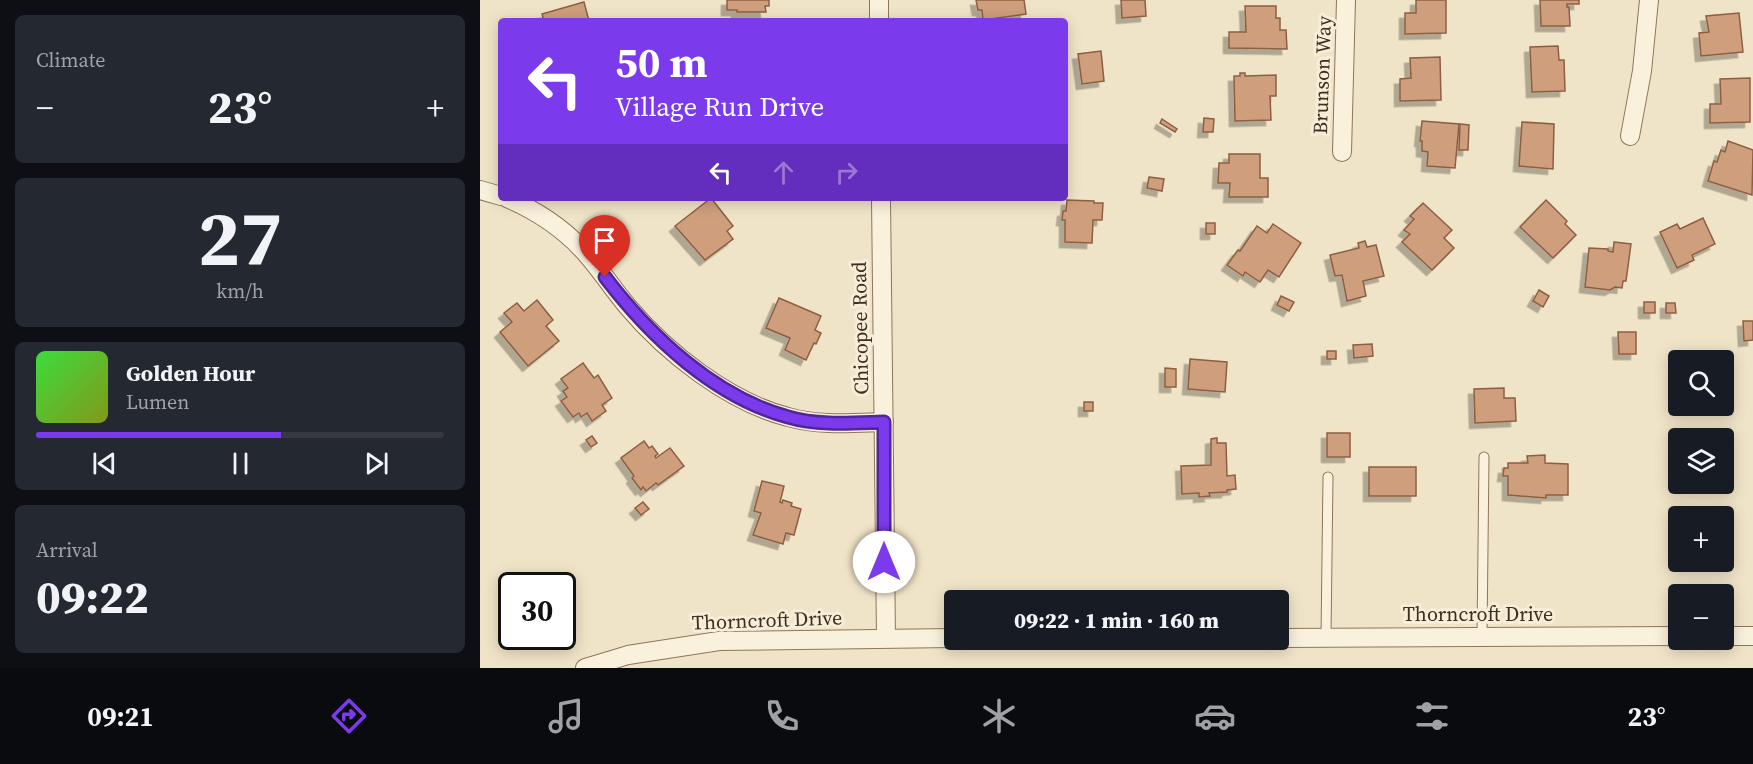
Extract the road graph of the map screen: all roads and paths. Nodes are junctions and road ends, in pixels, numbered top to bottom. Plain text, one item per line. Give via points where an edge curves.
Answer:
1 (879, 0) edge
2 (1346, 0) edge
3 (1649, 0) edge
4 (879, 18) edge
5 (1630, 136) dead end
6 (1342, 152) dead end
7 (480, 190) edge
8 (498, 195) edge
9 (513, 201) edge
10 (881, 201) edge
11 (884, 422) junction
12 (1484, 457) dead end
13 (1328, 477) dead end
14 (1668, 636) edge
15 (1734, 636) edge
16 (1753, 636) edge
17 (1326, 637) junction
18 (1482, 637) junction
19 (886, 638) junction
20 (944, 638) edge
21 (1289, 638) edge
22 (585, 668) edge

1 - 4 street
2 - 6 street, Brunson Way
3 - 5 street
7 - 8 street
9 - 11 street via 538,213 581,248 639,320 682,360 713,382 787,417 820,423
10 - 11 street, Chicopee Road
11 - 19 street, Chicopee Road
12 - 18 lane
13 - 17 lane
14 - 18 street, Thorncroft Drive
15 - 16 street
17 - 18 street, Thorncroft Drive
17 - 21 street, Thorncroft Drive
19 - 20 street, Thorncroft Drive
19 - 22 street, Thorncroft Drive via 719,641 628,655

